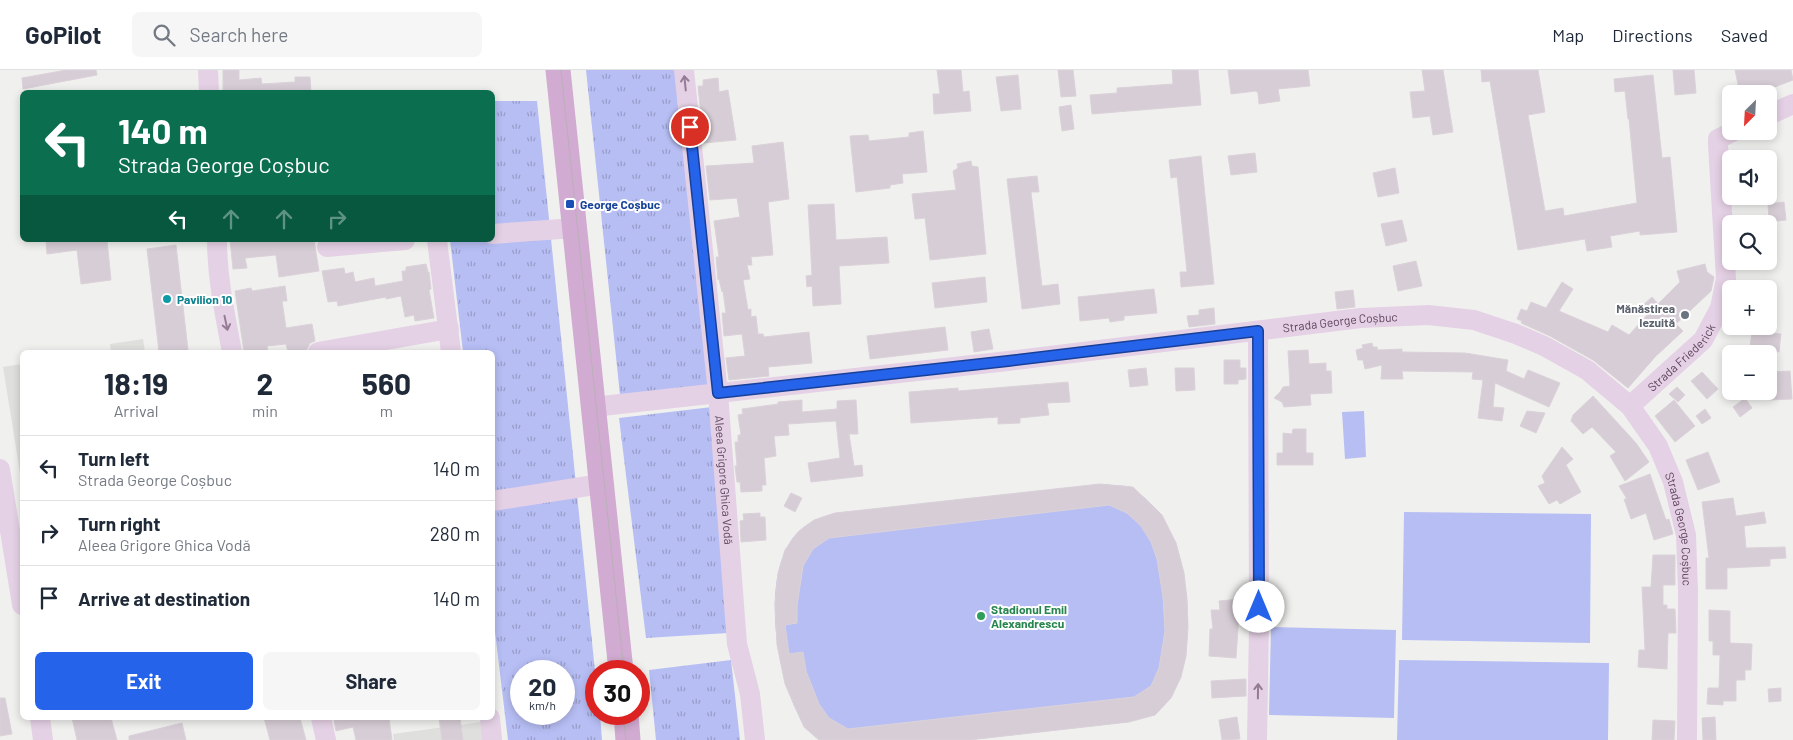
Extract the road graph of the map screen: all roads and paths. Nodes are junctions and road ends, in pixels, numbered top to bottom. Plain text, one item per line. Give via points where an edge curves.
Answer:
1 (208, 70) edge
2 (558, 70) edge
3 (684, 70) edge
4 (209, 90) edge
5 (1793, 104) edge
6 (1778, 111) edge
7 (1722, 137) edge
8 (575, 228) junction
9 (495, 234) edge
10 (216, 242) edge
11 (383, 242) edge
12 (437, 242) edge
13 (327, 247) dead end
14 (449, 329) junction
15 (1258, 331) junction
16 (355, 349) edge
17 (232, 350) edge
18 (451, 350) edge
19 (718, 393) junction
20 (1630, 406) junction
21 (593, 407) junction
22 (0, 469) edge
23 (601, 484) junction
24 (495, 501) edge
25 (20, 593) edge
26 (620, 660) edge
27 (40, 720) edge
28 (321, 720) edge
29 (490, 720) edge
30 (627, 725) edge
31 (43, 740) edge
32 (326, 740) edge
33 (492, 740) edge
34 (628, 740) edge
35 (755, 740) edge
36 (1258, 740) edge
37 (1687, 740) edge

1 - 4 street
2 - 8 main road
19 -> 3 street, Aleea Grigore Ghica Vodă
5 - 6 street
7 - 20 street, Strada Friederick via 1718,139 1718,146 1726,280 1720,308 1703,340
8 - 9 street
8 - 21 main road
10 -> 17 street
11 - 13 street
12 - 14 street
14 - 16 street
14 - 18 street
15 - 19 street, Strada George Coșbuc
15 - 20 street, Strada George Coșbuc via 1371,317 1428,314 1474,320 1544,346 1587,370
36 -> 15 street
19 - 21 street, Strada George Coșbuc
19 - 35 street, Aleea Grigore Ghica Vodă via 737,644 750,694
20 - 37 street, Strada George Coșbuc via 1658,446 1674,482 1686,535
21 - 23 main road
22 - 25 street
23 - 24 street
23 - 26 main road
27 - 31 street
28 - 32 street
29 - 33 street
30 - 34 main road

